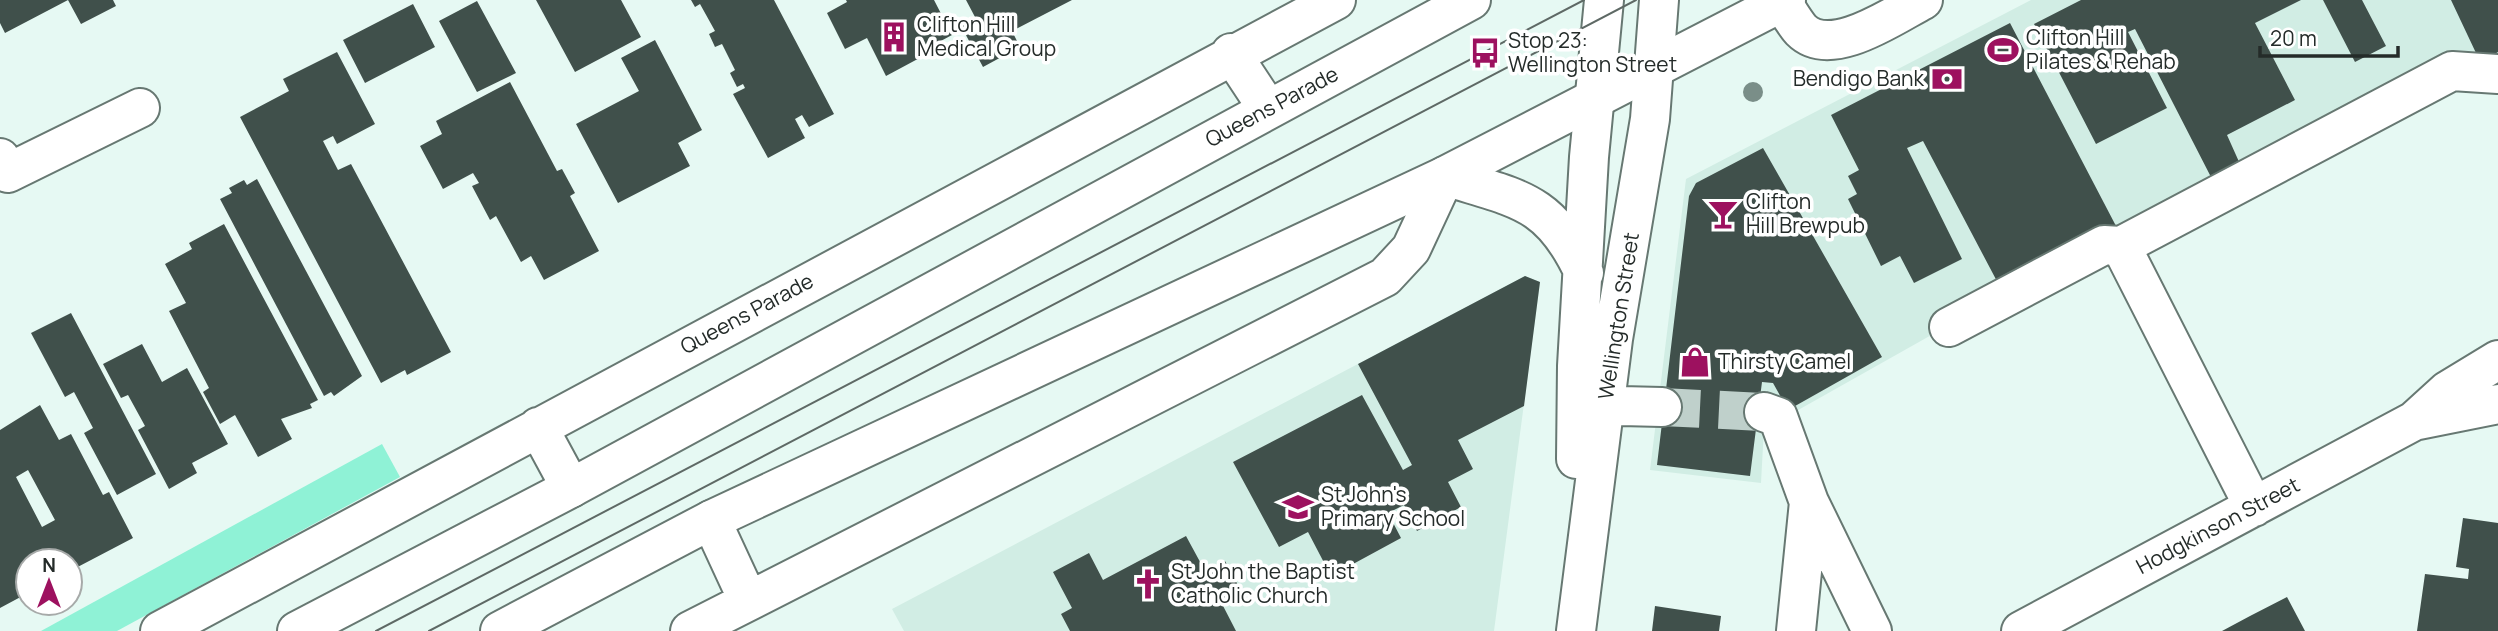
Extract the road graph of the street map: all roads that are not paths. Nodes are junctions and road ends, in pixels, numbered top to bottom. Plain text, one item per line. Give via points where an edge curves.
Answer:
1 (1336, 0) edge
2 (1471, 0) edge
3 (1604, 0) edge
4 (1659, 0) edge
5 (1923, 0) edge
6 (1784, 1) edge
7 (1231, 54) junction
8 (1656, 65) junction
9 (2498, 74) edge
10 (1594, 98) junction
11 (140, 108) dead end
12 (1268, 109) junction
13 (0, 158) edge
14 (1445, 176) junction
15 (2121, 246) junction
16 (1584, 273) junction
17 (1949, 327) dead end
18 (2498, 360) edge
19 (2498, 404) edge
20 (1591, 405) junction
21 (1662, 407) tunnel mouth
22 (1764, 412) dead end
23 (2414, 421) junction
24 (538, 427) junction
25 (571, 488) junction
26 (1809, 502) junction
27 (2254, 507) junction
28 (711, 520) junction
29 (748, 600) junction
30 (160, 631) edge
31 (297, 631) edge
32 (500, 631) edge
33 (690, 631) edge
34 (1556, 631) edge
35 (1576, 631) edge
36 (1796, 631) edge
37 (1872, 631) edge
38 (2021, 631) edge

1 - 7 street, Queens Parade
2 - 12 street, Queens Parade
3 - 10 street, Wellington Street
4 - 8 street, Wellington Street
5 - 6 street via 1861,33 1830,40 1801,30
6 - 8 street
7 - 12 street
7 - 24 street, Queens Parade
8 - 10 street
8 - 20 street, Wellington Street
9 - 15 street via 2452,71
10 - 14 street
10 - 16 street, Wellington Street
11 - 13 street via 8,173
12 - 25 street, Queens Parade
14 - 16 street via 1540,209 1565,236
14 - 28 street
14 - 29 street via 1411,248 1385,277
15 - 17 street via 2104,246
15 - 27 street
16 - 20 street, Wellington Street
18 - 23 street, Hodgkinson Street via 2447,391
19 - 23 street, Hodgkinson Street
20 - 21 street
20 - 34 street, Wellington Street
20 - 35 street, Wellington Street
22 - 26 street via 1778,417
23 - 27 street, Hodgkinson Street
24 - 25 street
24 - 30 street, Queens Parade
25 - 31 street, Queens Parade
26 - 36 street
26 - 37 street
27 - 38 street, Hodgkinson Street
28 - 29 street
28 - 32 street
29 - 33 street

